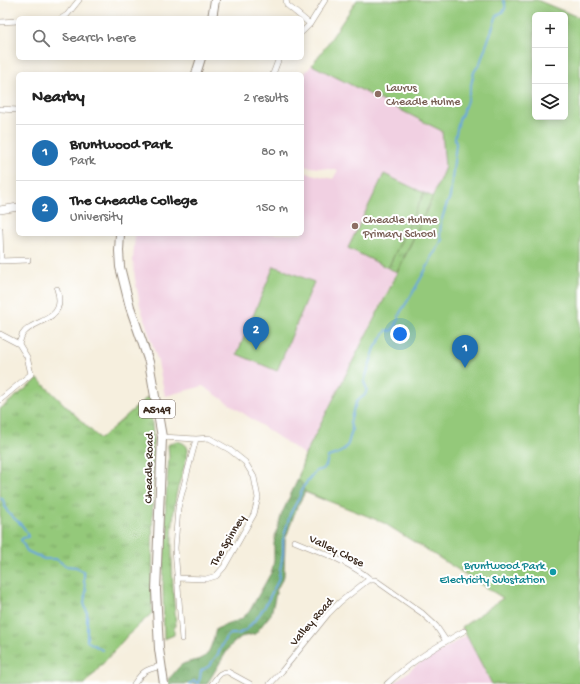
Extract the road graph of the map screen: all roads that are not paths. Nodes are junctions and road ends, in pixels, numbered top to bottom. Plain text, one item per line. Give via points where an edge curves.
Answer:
1 (79, 0) edge
2 (215, 0) edge
3 (286, 0) edge
4 (325, 0) edge
5 (65, 16) edge
6 (212, 16) edge
7 (300, 16) edge
8 (304, 19) edge
9 (0, 22) edge
10 (16, 22) edge
11 (310, 24) junction
12 (304, 30) edge
13 (200, 60) edge
14 (278, 60) edge
15 (197, 72) edge
16 (274, 72) edge
17 (0, 109) edge
18 (16, 110) edge
19 (16, 207) edge
20 (0, 210) edge
21 (0, 230) edge
22 (120, 236) edge
23 (28, 260) dead end
24 (1, 261) edge
25 (57, 288) dead end
26 (0, 334) edge
27 (19, 344) junction
28 (0, 400) edge
29 (162, 437) junction
30 (196, 439) junction
31 (294, 541) dead end
32 (177, 578) junction
33 (371, 580) junction
34 (464, 631) dead end
35 (182, 639) dead end
36 (446, 641) junction
37 (161, 666) junction
38 (134, 684) edge
39 (164, 684) edge
40 (212, 684) edge
41 (250, 684) edge
42 (270, 684) edge
43 (387, 684) edge

1 - 5 street
2 - 6 main road
3 - 7 street via 287,6
4 - 11 street
8 - 11 street
9 - 10 street
11 - 12 street
13 - 15 main road
14 - 16 street
17 - 18 street
19 - 20 street
21 - 24 street
22 - 29 main road, Cheadle Road / A5149 via 120,267 130,307 149,362
23 - 24 street
25 - 27 street via 58,309 52,316 22,334
26 - 27 street
27 - 28 street via 27,357 31,374
29 - 30 street, The Spinney
29 - 37 main road, Cheadle Road / A5149 via 156,590
30 - 32 street via 178,508 175,548
30 - 32 street, The Spinney via 209,438 245,462 254,477 258,498 254,514 224,567 216,576 206,579
31 - 33 street, Valley Close via 350,565
32 - 35 street
33 - 36 street via 388,588 432,621
33 - 42 street, Valley Road via 334,608
34 - 36 street
36 - 43 street via 406,667
37 - 38 street via 148,669
37 - 39 main road, Cheadle Road / A5149
40 - 41 street via 220,674 228,672

